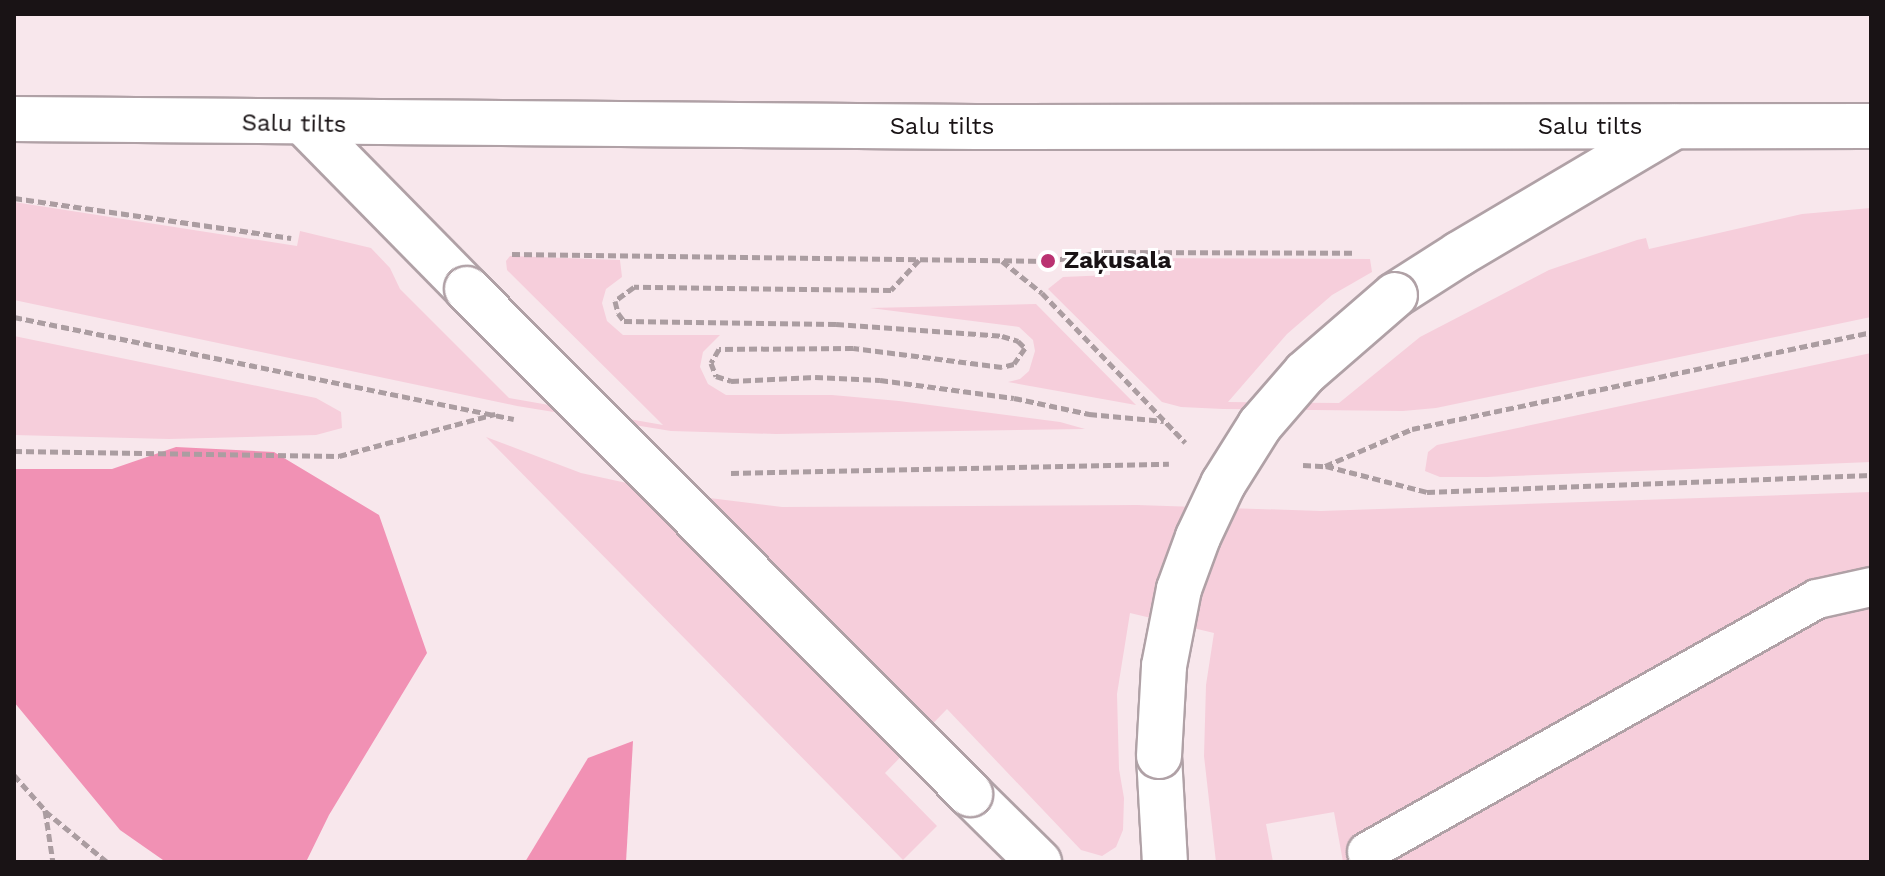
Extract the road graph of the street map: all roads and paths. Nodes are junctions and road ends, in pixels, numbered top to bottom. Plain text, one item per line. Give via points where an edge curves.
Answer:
1 (14, 119) edge
2 (305, 124) junction
3 (1676, 126) junction
4 (1871, 126) edge
5 (14, 198) edge
6 (291, 238) dead end
7 (1360, 253) dead end
8 (511, 254) dead end
9 (919, 260) junction
10 (1002, 260) junction
11 (14, 317) edge
12 (1871, 332) edge
13 (498, 413) junction
14 (1164, 421) junction
15 (528, 423) dead end
16 (14, 451) edge
17 (1195, 452) dead end
18 (1173, 464) dead end
19 (1295, 465) dead end
20 (1325, 466) junction
21 (726, 473) dead end
22 (1871, 475) edge
23 (1871, 587) edge
24 (14, 775) edge
25 (45, 810) junction
26 (1367, 852) dead end
27 (53, 862) edge
28 (107, 862) edge
29 (1039, 862) edge
30 (1165, 862) edge

1 - 2 highway, Salu tilts
2 - 3 highway, Salu tilts
2 - 29 highway, bridge
3 - 4 highway, Salu tilts
3 - 30 highway, bridge via 1395,295 1305,373 1260,425 1223,484 1179,589 1164,666 1159,756
5 - 6 path
7 - 10 path via 1104,252 1048,261
8 - 9 path
9 - 10 path
9 - 14 path via 891,290 634,287 615,301 624,321 836,324 1002,336 1025,348 1014,364 1002,367 853,348 719,349 711,363 716,376 731,381 880,380
10 - 14 path via 1042,293
11 - 13 path
12 - 20 path via 1412,429
13 - 15 path
13 - 16 path via 339,456
14 - 17 path
18 - 21 path
19 - 20 path
20 - 22 path via 1427,492
23 - 26 lane via 1817,599
24 - 25 path
25 - 27 path
25 - 28 path

